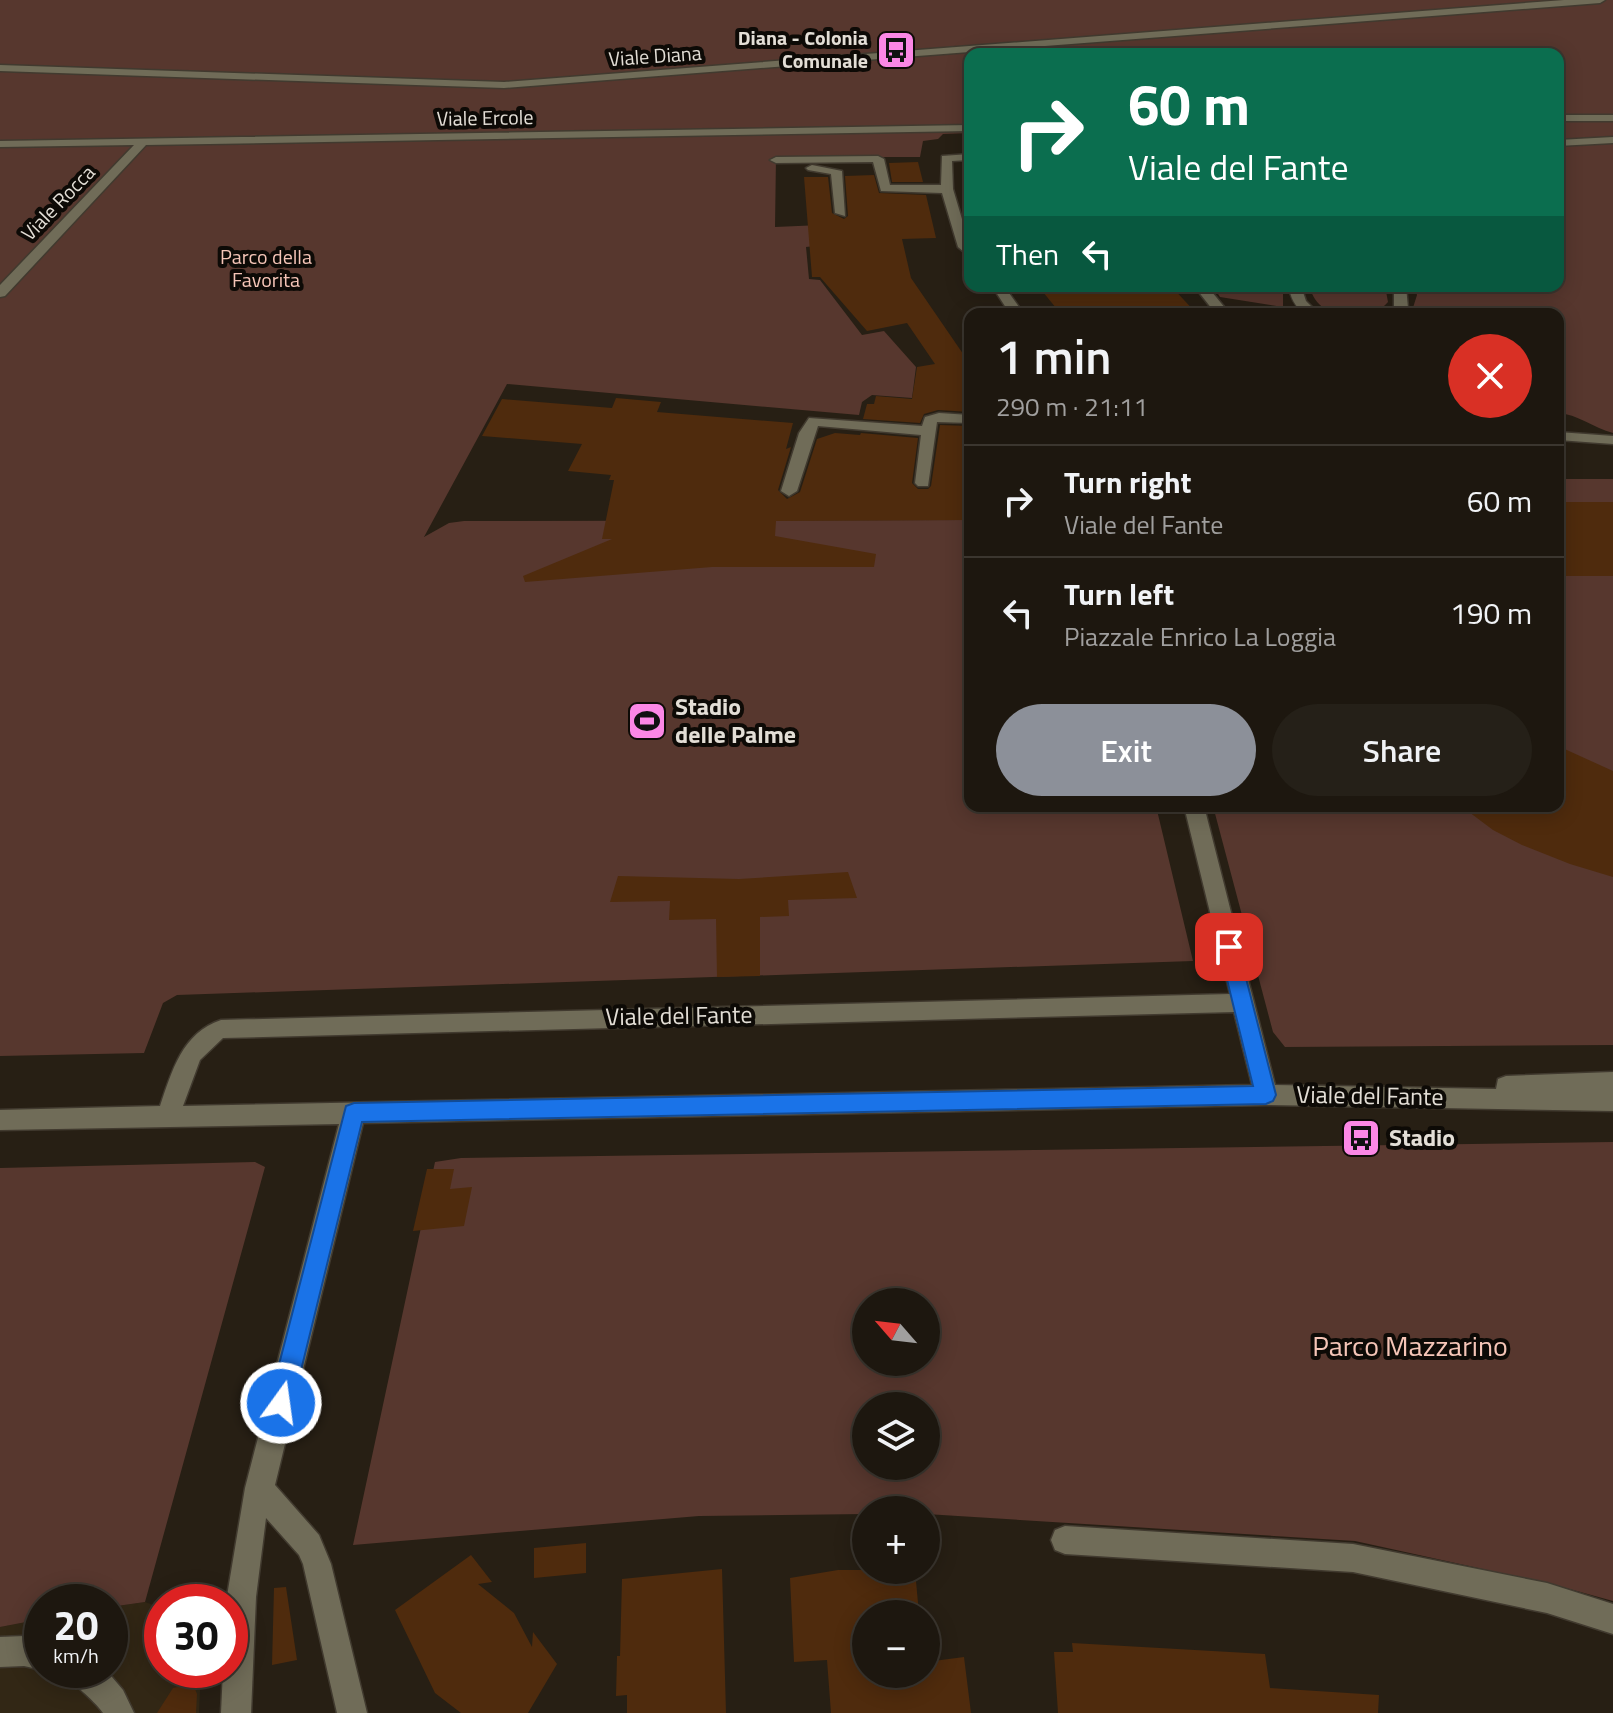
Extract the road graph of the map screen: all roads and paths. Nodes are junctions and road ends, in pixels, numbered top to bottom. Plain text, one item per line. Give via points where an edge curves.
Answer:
1 (1600, 0) edge
2 (981, 48) edge
3 (964, 49) edge
4 (0, 68) edge
5 (1564, 118) edge
6 (1613, 118) edge
7 (964, 128) edge
8 (1613, 140) edge
9 (144, 141) junction
10 (1564, 143) edge
11 (0, 144) edge
12 (964, 157) edge
13 (947, 189) junction
14 (841, 213) dead end
15 (964, 247) edge
16 (1205, 292) edge
17 (0, 293) edge
18 (1218, 308) edge
19 (964, 419) edge
20 (929, 431) junction
21 (1564, 436) edge
22 (1613, 440) edge
23 (923, 483) dead end
24 (789, 491) dead end
25 (1195, 812) edge
26 (1243, 1003) junction
27 (1613, 1082) edge
28 (1290, 1094) junction
29 (1266, 1095) junction
30 (1613, 1101) edge
31 (354, 1112) junction
32 (168, 1116) junction
33 (0, 1120) edge
34 (259, 1488) junction
35 (1065, 1540) dead end
36 (1613, 1619) edge
37 (24, 1651) edge
38 (0, 1652) edge
39 (101, 1688) edge
40 (119, 1713) edge
41 (236, 1713) edge
42 (352, 1713) edge

1 - 2 street, Viale Diana
3 - 4 street, Viale Diana via 504,85
5 - 6 street
7 - 9 street, Viale Ercole
8 - 10 street
9 - 11 street, Viale Ercole
9 - 17 street, Viale Rocca
12 - 13 street via 946,158
13 - 14 street via 885,189 878,159 776,164 836,171
13 - 15 street
16 - 18 street
19 - 20 street via 930,420
20 - 23 street
20 - 24 street via 814,421
21 - 22 street
25 - 26 street
26 - 29 street
26 - 32 street, Viale del Fante via 221,1029 196,1045
27 - 28 street
28 - 29 street, Viale del Fante
28 - 30 street, Viale del Fante
29 - 31 street, Viale del Fante
31 - 32 street, Viale del Fante
31 - 34 street
32 - 33 street, Viale del Fante
34 - 41 street via 241,1597
34 - 42 street via 309,1545 317,1564
35 - 36 street via 1353,1558 1547,1598
37 - 38 street
39 - 40 street

